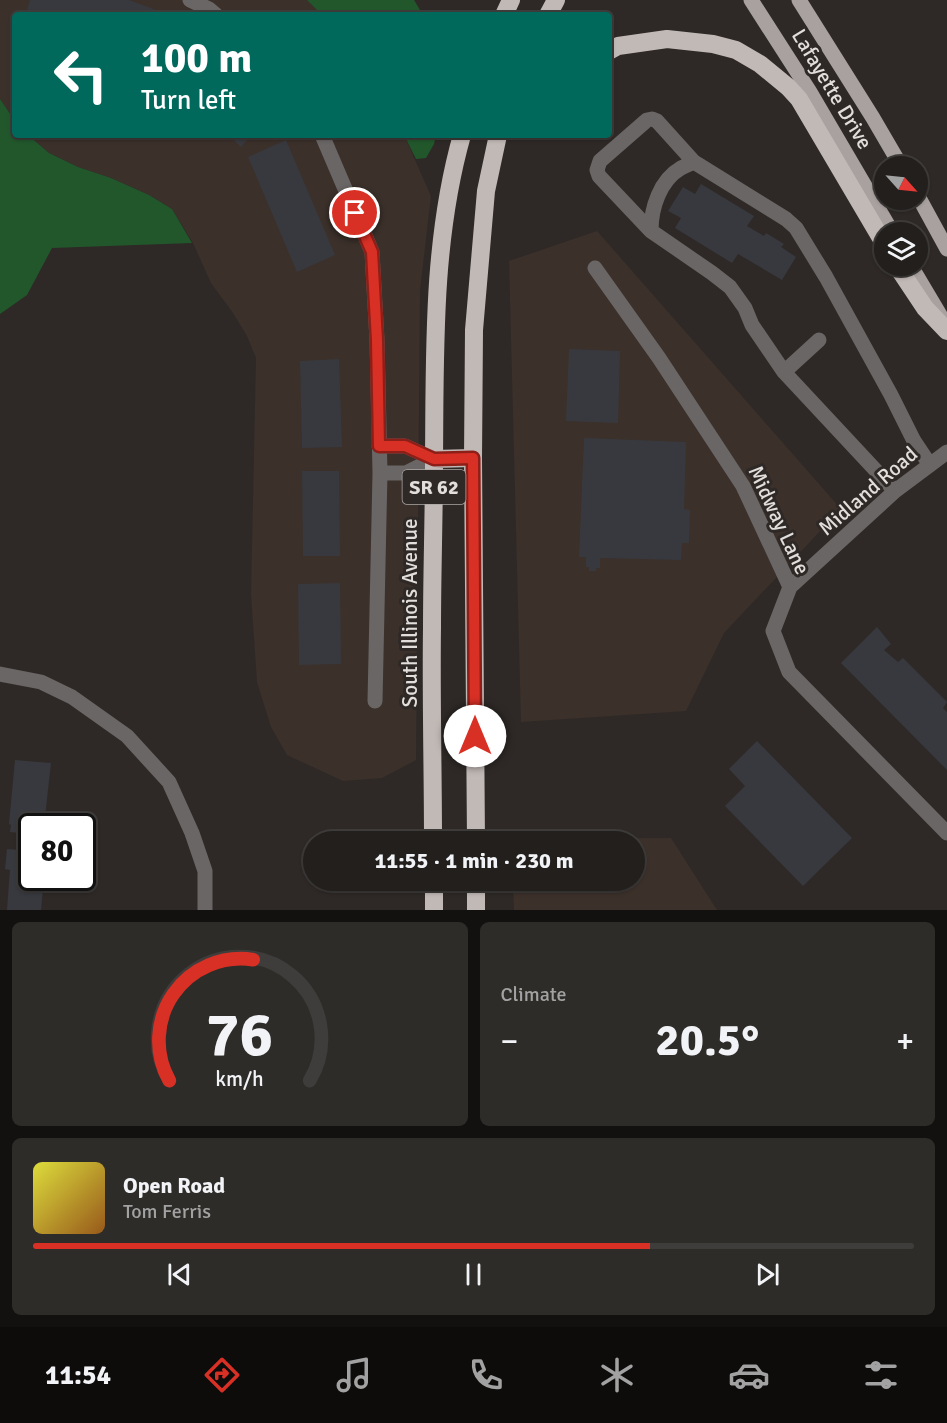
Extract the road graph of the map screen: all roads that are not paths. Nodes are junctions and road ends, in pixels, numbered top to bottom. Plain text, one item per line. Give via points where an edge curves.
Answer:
1 (190, 0) edge
2 (751, 0) edge
3 (799, 0) edge
4 (212, 12) edge
5 (612, 49) edge
6 (323, 138) edge
7 (461, 138) edge
8 (496, 144) edge
9 (895, 156) edge
10 (694, 162) junction
11 (926, 210) edge
12 (886, 222) edge
13 (874, 226) edge
14 (651, 231) junction
15 (947, 249) edge
16 (596, 268) dead end
17 (904, 276) edge
18 (917, 276) edge
19 (947, 329) edge
20 (819, 340) dead end
21 (784, 372) junction
22 (379, 446) junction
23 (947, 452) edge
24 (473, 458) junction
25 (434, 459) junction
26 (930, 465) junction
27 (380, 473) junction
28 (895, 491) junction
29 (790, 587) junction
30 (0, 674) edge
31 (375, 701) dead end
32 (433, 831) edge
33 (476, 831) edge
34 (947, 833) edge
35 (434, 891) edge
36 (476, 891) edge
37 (205, 910) edge
38 (434, 910) edge
39 (476, 910) edge

1 - 4 street
2 - 12 main road, Lafayette Drive via 800,74
3 - 9 main road, Lafayette Drive
5 - 13 highway via 667,39 736,50 759,64 799,99
6 - 22 street via 372,252
7 - 25 highway, South Illinois Avenue / SR 62 via 438,270
8 - 24 highway, SR 62 via 486,191 474,330
10 - 14 street via 679,169 664,184 656,199
10 - 14 street via 652,119 600,161 599,176
10 - 26 street via 796,228
11 - 15 main road
14 - 21 street via 730,287
16 - 29 street, Midway Lane via 743,486
17 - 19 highway via 925,308
18 - 19 main road
20 - 21 street
21 - 28 street
22 - 25 street via 405,446
22 - 27 street
23 - 26 street, Midland Road
24 - 25 highway
24 - 33 highway, SR 62
25 - 27 street via 406,472
25 - 32 highway, South Illinois Avenue / SR 62
26 - 28 street, Midland Road
27 - 31 street
28 - 29 street, Midland Road
29 - 34 street, Midway Lane via 773,631 789,672
30 - 37 street via 41,682 72,697 127,736 169,782 205,872
35 - 38 highway
36 - 39 highway

